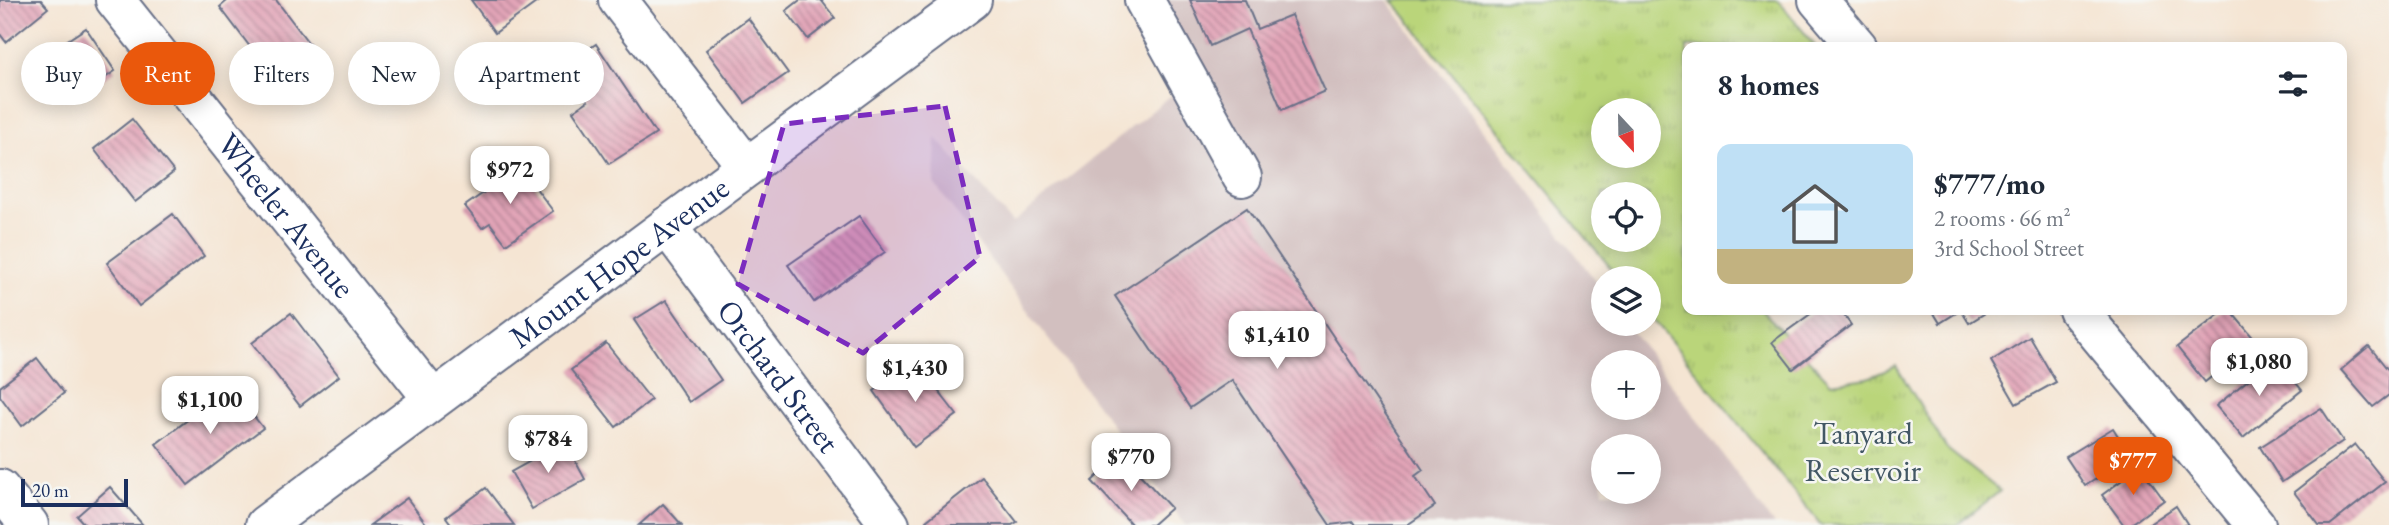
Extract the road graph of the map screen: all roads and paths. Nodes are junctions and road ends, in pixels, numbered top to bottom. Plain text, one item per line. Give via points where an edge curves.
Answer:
1 (115, 0) edge
2 (618, 0) edge
3 (972, 0) edge
4 (1144, 0) edge
5 (1818, 0) edge
6 (1854, 42) edge
7 (747, 167) junction
8 (1242, 177) dead end
9 (667, 226) junction
10 (2082, 315) edge
11 (432, 398) junction
12 (0, 489) edge
13 (29, 525) edge
14 (265, 525) edge
15 (890, 525) edge
16 (2256, 525) edge

1 - 11 street, Wheeler Avenue
2 - 7 street
3 - 7 street, Mount Hope Avenue
4 - 8 street
5 - 6 street
7 - 9 street, Mount Hope Avenue
9 - 11 street, Mount Hope Avenue
9 - 15 street, Orchard Street
10 - 16 street
11 - 14 street, Mount Hope Avenue
12 - 13 street

